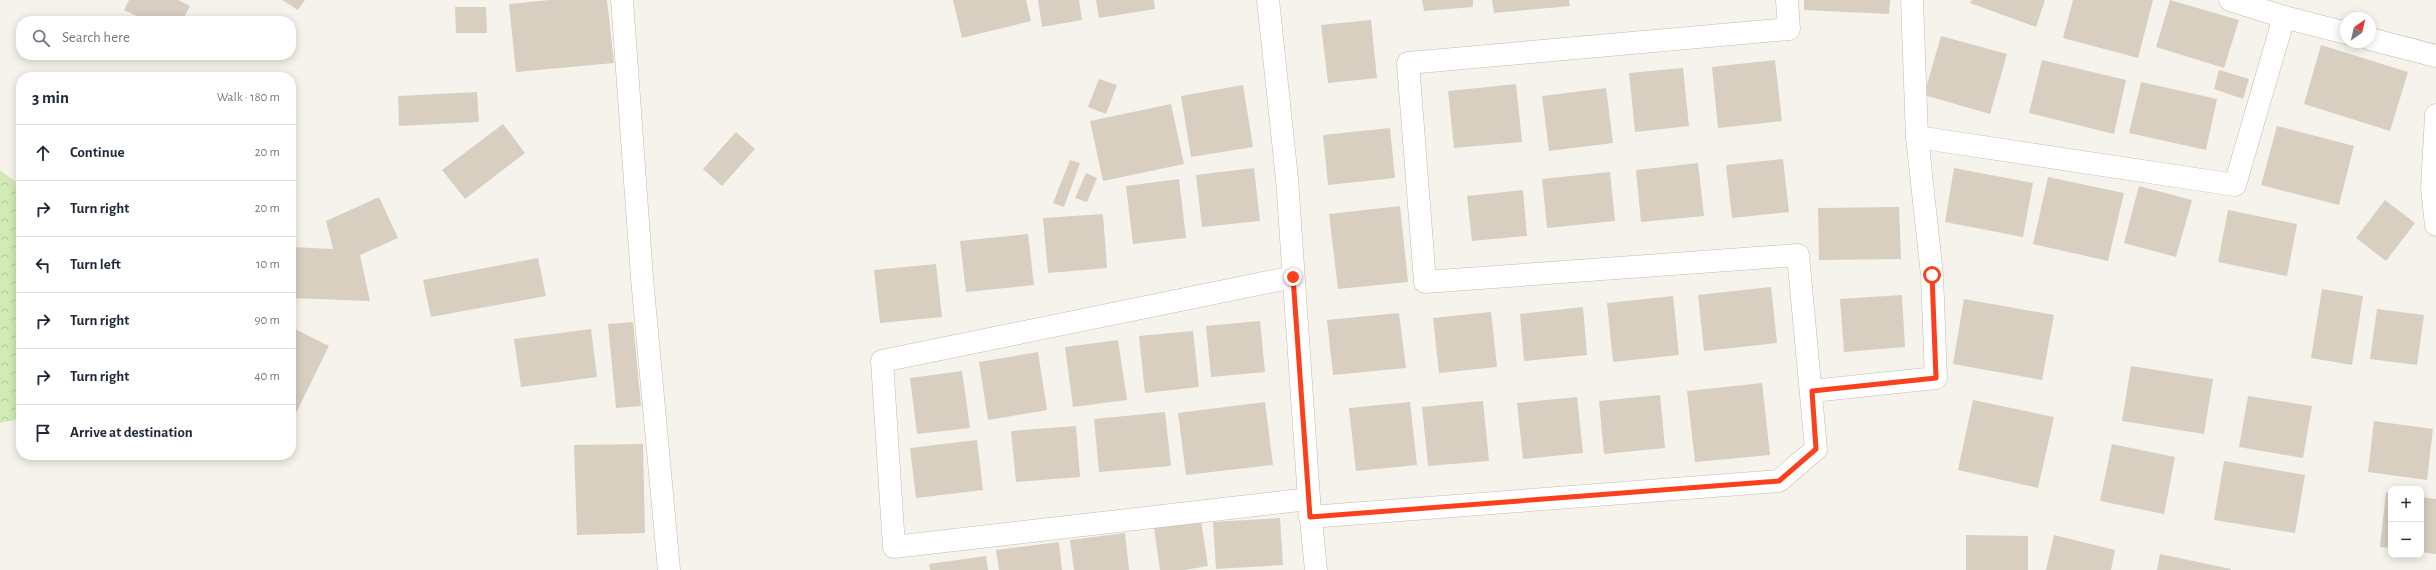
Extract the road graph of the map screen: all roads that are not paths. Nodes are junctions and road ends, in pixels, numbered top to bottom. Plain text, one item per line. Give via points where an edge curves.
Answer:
1 (622, 0) edge
2 (1268, 0) edge
3 (1787, 0) edge
4 (1912, 0) edge
5 (2230, 0) edge
6 (2284, 17) junction
7 (2340, 31) edge
8 (2376, 41) edge
9 (2436, 56) edge
10 (2436, 116) edge
11 (1916, 137) junction
12 (2436, 225) edge
13 (1293, 277) junction
14 (1812, 391) junction
15 (1309, 508) junction
16 (670, 570) edge
17 (1316, 570) edge

1 - 16 street via 642,278
2 - 13 street via 1287,179
3 - 14 street via 1789,29 1408,63 1426,282 1798,255
4 - 11 street
5 - 6 street
6 - 7 street
6 - 11 street via 2235,185
8 - 9 street
10 - 12 street via 2432,188
11 - 14 street via 1932,275 1936,378
13 - 15 street
13 - 15 street via 882,361 894,547
14 - 15 street via 1816,449 1779,481
15 - 17 street

